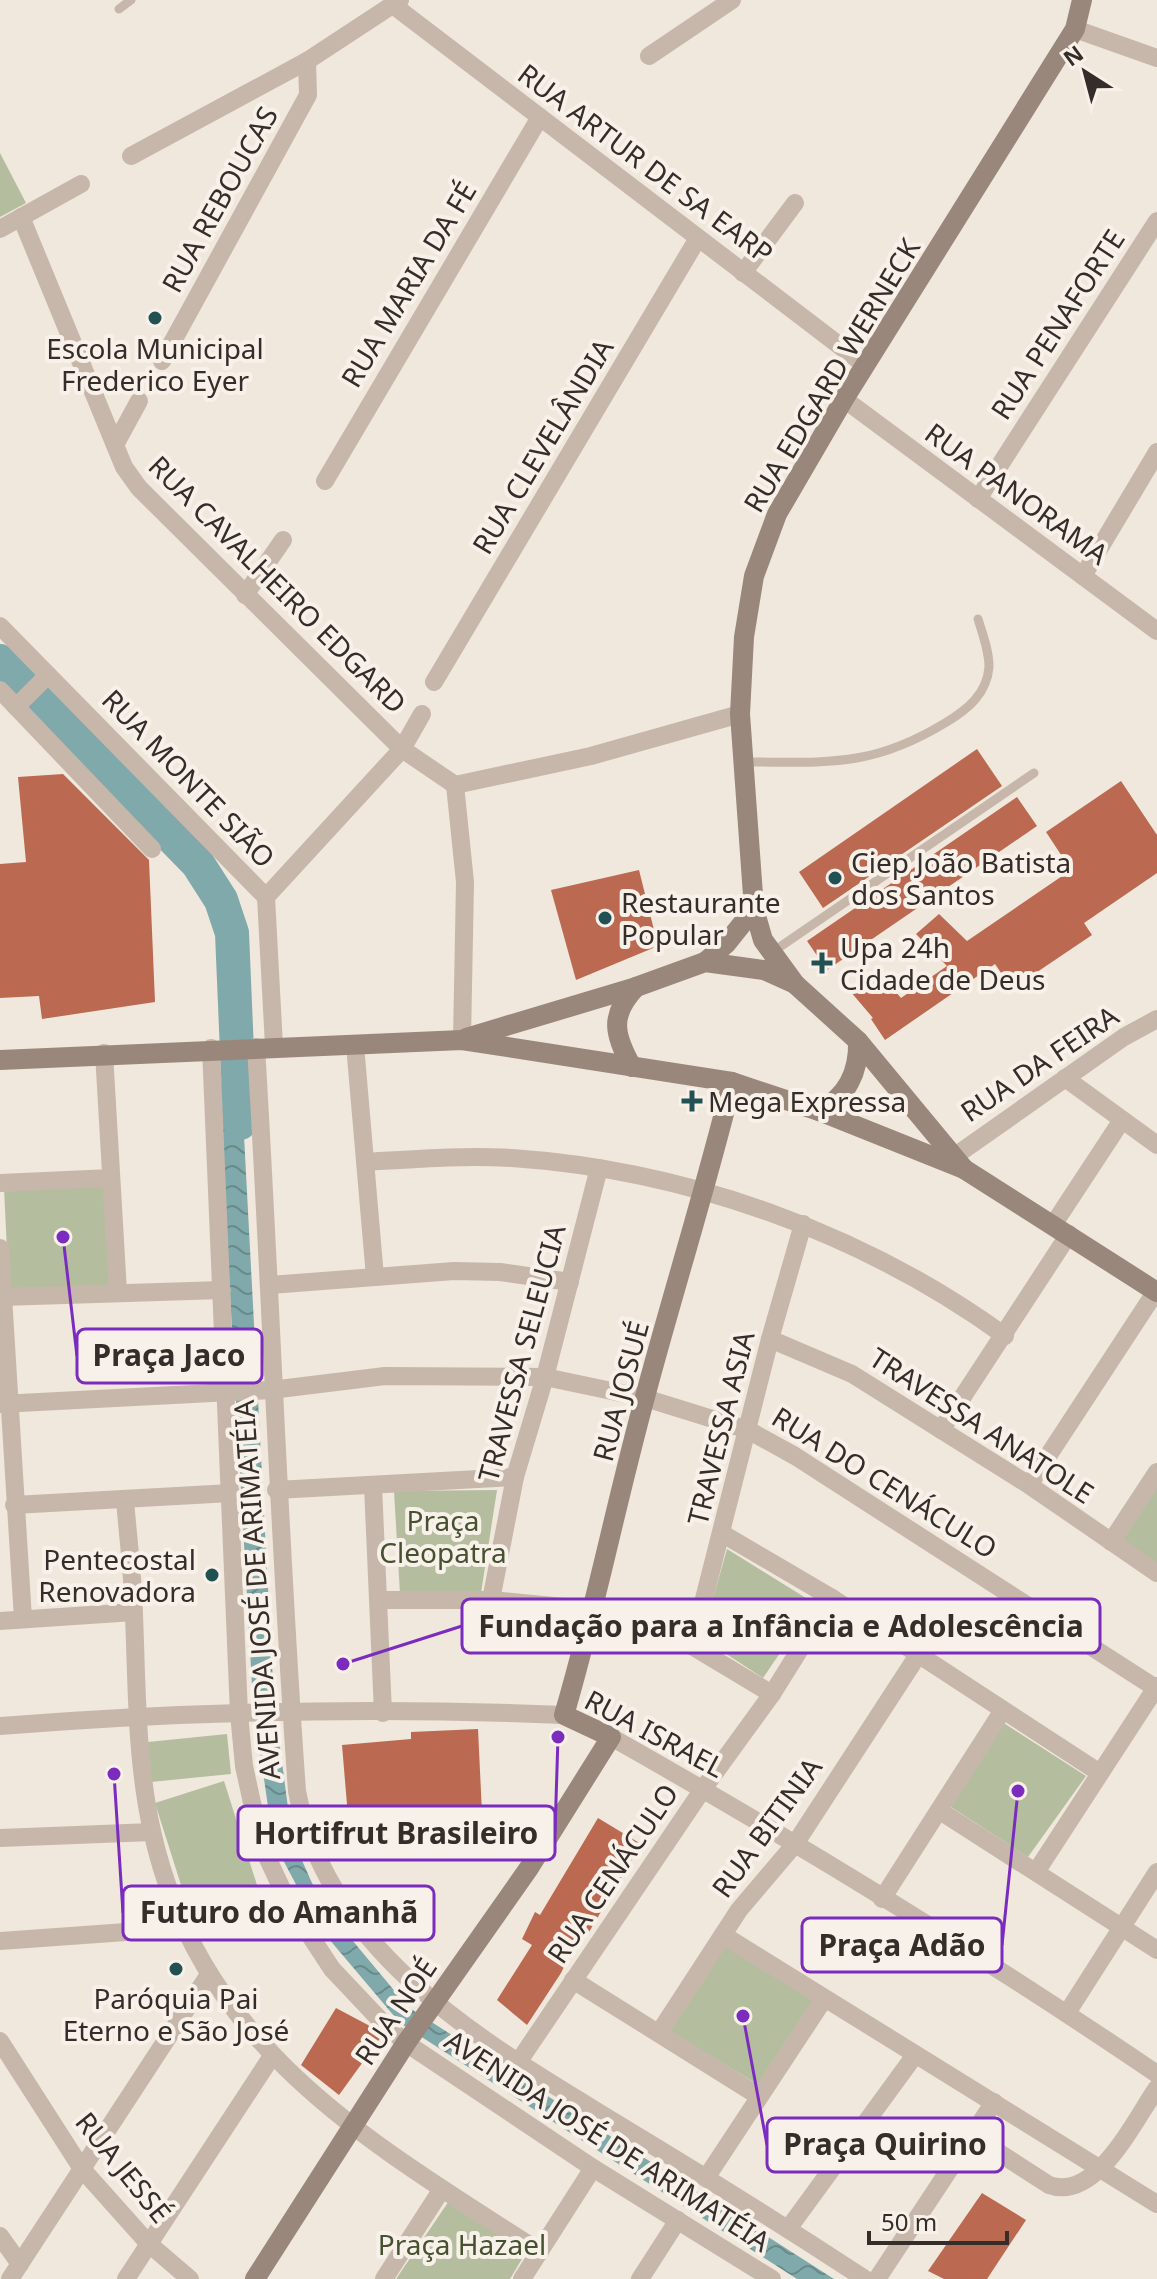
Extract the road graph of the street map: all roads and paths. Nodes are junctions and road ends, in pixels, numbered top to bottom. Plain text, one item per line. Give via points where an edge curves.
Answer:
1 (131, 0) edge
2 (732, 0) edge
3 (1082, 0) edge
4 (396, 3) edge
5 (119, 9) dead end
6 (1075, 29) junction
7 (649, 56) dead end
8 (1157, 58) edge
9 (307, 61) junction
10 (540, 117) junction
11 (131, 156) dead end
12 (81, 184) dead end
13 (795, 203) dead end
14 (21, 217) junction
15 (1157, 221) edge
16 (0, 229) edge
17 (698, 238) junction
18 (743, 273) junction
19 (162, 361) dead end
20 (865, 365) junction
21 (844, 399) junction
22 (139, 401) dead end
23 (115, 445) junction
24 (1157, 452) edge
25 (325, 481) dead end
26 (978, 499) junction
27 (283, 540) dead end
28 (1083, 576) junction
29 (245, 595) junction
30 (978, 619) dead end
31 (0, 626) edge
32 (1157, 631) edge
33 (434, 682) dead end
34 (0, 690) edge
35 (31, 692) junction
36 (422, 714) dead end
37 (740, 714) junction
38 (402, 749) junction
39 (744, 762) junction
40 (1034, 773) dead end
41 (455, 785) junction
42 (152, 849) dead end
43 (266, 897) junction
44 (754, 909) junction
45 (771, 953) junction
46 (705, 962) junction
47 (795, 984) junction
48 (636, 987) junction
49 (1157, 1019) edge
50 (462, 1040) junction
51 (858, 1041) junction
52 (355, 1045) junction
53 (259, 1047) junction
54 (215, 1048) junction
55 (104, 1053) junction
56 (0, 1060) edge
57 (632, 1067) junction
58 (1065, 1078) junction
59 (732, 1082) junction
60 (819, 1111) junction
61 (1122, 1120) junction
62 (1157, 1145) edge
63 (366, 1162) junction
64 (960, 1163) junction
65 (599, 1168) junction
66 (111, 1178) junction
67 (0, 1183) edge
68 (706, 1191) junction
69 (803, 1224) junction
70 (1061, 1229) junction
71 (0, 1248) edge
72 (375, 1277) junction
73 (570, 1282) junction
74 (270, 1285) junction
75 (222, 1290) junction
76 (118, 1292) junction
77 (1156, 1292) edge
78 (2, 1297) junction
79 (1005, 1336) junction
80 (770, 1339) junction
81 (545, 1377) junction
82 (268, 1390) junction
83 (230, 1391) junction
84 (645, 1398) junction
85 (5, 1404) edge
86 (748, 1430) junction
87 (941, 1430) junction
88 (1157, 1472) edge
89 (515, 1477) junction
90 (1029, 1485) junction
91 (373, 1486) junction
92 (276, 1490) junction
93 (231, 1493) junction
94 (125, 1500) junction
95 (14, 1505) junction
96 (723, 1534) junction
97 (1111, 1542) junction
98 (1157, 1573) edge
99 (832, 1598) junction
100 (381, 1600) junction
101 (491, 1600) junction
102 (594, 1610) junction
103 (134, 1612) junction
104 (23, 1619) junction
105 (0, 1621) edge
106 (692, 1646) junction
107 (918, 1655) junction
108 (1157, 1687) edge
109 (772, 1694) junction
110 (1003, 1710) junction
111 (288, 1711) junction
112 (243, 1713) junction
113 (383, 1713) junction
114 (137, 1715) junction
115 (564, 1715) junction
116 (0, 1726) edge
117 (611, 1737) junction
118 (1100, 1773) junction
119 (703, 1789) junction
120 (940, 1811) junction
121 (152, 1832) junction
122 (0, 1838) edge
123 (795, 1844) junction
124 (1036, 1872) junction
125 (1157, 1872) edge
126 (882, 1899) junction
127 (1120, 1927) junction
128 (182, 1928) junction
129 (723, 1935) junction
130 (0, 1941) edge
131 (1157, 1950) edge
132 (208, 1976) junction
133 (573, 1980) junction
134 (824, 1999) junction
135 (432, 2005) junction
136 (1067, 2013) junction
137 (659, 2033) junction
138 (0, 2041) edge
139 (408, 2041) junction
140 (915, 2055) junction
141 (272, 2056) junction
142 (519, 2061) junction
143 (1157, 2074) edge
144 (1157, 2088) edge
145 (757, 2095) junction
146 (994, 2102) junction
147 (352, 2126) junction
148 (973, 2136) junction
149 (593, 2168) junction
150 (82, 2169) junction
151 (1100, 2170) junction
152 (706, 2178) junction
153 (442, 2189) junction
154 (1157, 2204) edge
155 (678, 2220) junction
156 (788, 2229) junction
157 (0, 2236) edge
158 (148, 2243) junction
159 (540, 2252) junction
160 (15, 2271) edge
161 (764, 2277) edge
162 (126, 2279) edge
163 (190, 2279) edge
164 (255, 2279) edge
165 (384, 2279) edge
166 (522, 2279) edge
167 (640, 2279) edge
168 (865, 2279) edge
169 (877, 2279) edge

1 - 5 lane
2 - 7 street
3 - 6 street, RUA EDGARD WERNECK
4 - 9 street
4 - 10 street, RUA ARTUR DE SA EARP
6 - 8 street
6 - 20 street, RUA EDGARD WERNECK
9 - 11 street
9 - 19 street, RUA REBOUCAS via 308,95
10 - 17 street, RUA ARTUR DE SA EARP
10 - 25 street, RUA MARIA DA FÉ
12 - 14 street
13 - 18 street
14 - 16 street
14 - 23 street, RUA CAVALHEIRO EDGARD
15 - 26 street, RUA PENAFORTE
17 - 18 street, RUA ARTUR DE SA EARP
17 - 33 street, RUA CLEVELÂNDIA
18 - 20 street, RUA ARTUR DE SA EARP
20 - 21 street, RUA EDGARD WERNECK
21 - 26 street, RUA PANORAMA
21 - 37 street, RUA EDGARD WERNECK via 777,514 754,576
22 - 23 street
23 - 29 street, RUA CAVALHEIRO EDGARD via 139,488
24 - 28 street
26 - 28 street, RUA PANORAMA
27 - 29 street
28 - 32 street, RUA PANORAMA
29 - 38 street, RUA CAVALHEIRO EDGARD
30 - 39 lane via 989,669 982,693 938,728 887,754 837,762
31 - 35 street, RUA MONTE SIÃO
34 - 35 street, RUA MONTE SIÃO
35 - 42 street, RUA MONTE SIÃO
35 - 43 street, RUA MONTE SIÃO
36 - 38 street
37 - 39 street, RUA EDGARD WERNECK
37 - 41 street via 591,756
38 - 41 street, RUA CAVALHEIRO EDGARD
38 - 43 street
39 - 44 street, RUA EDGARD WERNECK
40 - 45 lane
41 - 50 street via 465,882
43 - 53 street, RUA MONTE SIÃO
44 - 45 street, RUA EDGARD WERNECK
44 - 46 street
45 - 47 street, RUA EDGARD WERNECK
46 - 47 street via 764,970
46 - 48 street
47 - 51 street
48 - 50 street
48 - 57 street via 616,1018
49 - 58 street, RUA DA FEIRA
50 - 52 street
50 - 57 street
51 - 60 street via 858,1061 848,1088
51 - 64 street
52 - 53 street
52 - 63 street
53 - 54 street
53 - 74 street, AVENIDA JOSÉ DE ARIMATÉIA
54 - 55 street
54 - 75 street, AVENIDA JOSÉ DE ARIMATÉIA
55 - 56 street
55 - 66 street
57 - 59 street
58 - 61 street
58 - 64 street, RUA DA FEIRA
59 - 60 street
59 - 68 street, RUA JOSUÉ
60 - 64 street
61 - 62 street
61 - 70 street
63 - 65 street via 512,1158
63 - 72 street
64 - 70 street
65 - 68 street
65 - 73 street, TRAVESSA SELEUCIA
66 - 67 street
66 - 76 street
68 - 69 street
68 - 84 street, RUA JOSUÉ
69 - 79 street via 970,1311
69 - 80 street, TRAVESSA ASIA
70 - 77 street
70 - 79 street
71 - 78 street
72 - 73 street via 485,1272
72 - 74 street
73 - 81 street, TRAVESSA SELEUCIA
74 - 82 street, AVENIDA JOSÉ DE ARIMATÉIA
75 - 76 street
75 - 83 street, AVENIDA JOSÉ DE ARIMATÉIA
76 - 78 street
77 - 90 street
78 - 85 street
79 - 87 street
80 - 86 street, TRAVESSA ASIA
80 - 87 street, TRAVESSA ANATOLE via 852,1374
81 - 82 street, RUA DO CENÁCULO via 385,1376
81 - 84 street, RUA DO CENÁCULO
81 - 89 street, TRAVESSA SELEUCIA
82 - 83 street, RUA DO CENÁCULO
82 - 92 street, AVENIDA JOSÉ DE ARIMATÉIA
83 - 85 street, RUA DO CENÁCULO
83 - 93 street, AVENIDA JOSÉ DE ARIMATÉIA
84 - 86 street, RUA DO CENÁCULO
84 - 102 street, RUA JOSUÉ
85 - 95 street
86 - 96 street, TRAVESSA ASIA
86 - 108 street, RUA DO CENÁCULO
87 - 90 street, TRAVESSA ANATOLE
88 - 97 street
89 - 91 street
89 - 101 street, TRAVESSA SELEUCIA
90 - 97 street, TRAVESSA ANATOLE
91 - 92 street
91 - 100 street
92 - 111 street, AVENIDA JOSÉ DE ARIMATÉIA
93 - 94 street
93 - 112 street, AVENIDA JOSÉ DE ARIMATÉIA
94 - 95 street
94 - 103 street
95 - 104 street
96 - 99 street
96 - 106 street, TRAVESSA ASIA
97 - 98 street, TRAVESSA ANATOLE
99 - 107 street
99 - 109 street, RUA CENÁCULO
100 - 101 street
100 - 113 street
101 - 102 street
102 - 106 street
102 - 115 street, RUA JOSUÉ
103 - 104 street
103 - 114 street
104 - 105 street
106 - 109 street
107 - 110 street
107 - 123 street, RUA BITINIA
108 - 118 street
109 - 119 street, RUA CENÁCULO
110 - 118 street
110 - 120 street
111 - 112 street, RUA ISRAEL
111 - 113 street, RUA ISRAEL
111 - 135 street, AVENIDA JOSÉ DE ARIMATÉIA via 301,1816 321,1869 332,1890
112 - 114 street, RUA ISRAEL
112 - 139 street, AVENIDA JOSÉ DE ARIMATÉIA via 244,1766 261,1844 288,1902 332,1969
113 - 115 street, RUA ISRAEL
114 - 116 street, RUA ISRAEL
114 - 121 street
115 - 117 street, RUA ISRAEL
117 - 119 street, RUA ISRAEL
117 - 135 street, RUA NOÉ via 529,1868
118 - 124 street
119 - 123 street, RUA ISRAEL
119 - 133 street, RUA CENÁCULO
120 - 124 street
120 - 126 street
121 - 122 street
121 - 128 street
123 - 126 street, RUA ISRAEL
123 - 129 street, RUA BITINIA
124 - 127 street
125 - 127 street
126 - 136 street, RUA ISRAEL
127 - 131 street
127 - 136 street
128 - 130 street
128 - 132 street
129 - 134 street
129 - 137 street, RUA BITINIA
132 - 141 street
132 - 150 street
133 - 137 street
133 - 142 street, RUA CENÁCULO
134 - 140 street
134 - 145 street
135 - 139 street, RUA NOÉ
135 - 142 street, AVENIDA JOSÉ DE ARIMATÉIA
136 - 143 street, RUA ISRAEL
137 - 145 street
138 - 150 street, RUA JESSÉ
139 - 147 street, RUA NOÉ
139 - 149 street, AVENIDA JOSÉ DE ARIMATÉIA
140 - 146 street
140 - 156 street
141 - 147 street
141 - 158 street
142 - 152 street, AVENIDA JOSÉ DE ARIMATÉIA
144 - 151 street
145 - 152 street
146 - 148 street
146 - 151 street
147 - 153 street
147 - 164 street, RUA NOÉ
148 - 151 street via 1062,2190 1076,2188
148 - 169 street
149 - 155 street, AVENIDA JOSÉ DE ARIMATÉIA
149 - 159 street
150 - 158 street, RUA JESSÉ
150 - 160 street
151 - 154 street
152 - 156 street, AVENIDA JOSÉ DE ARIMATÉIA
153 - 159 street
153 - 165 street
155 - 161 street, AVENIDA JOSÉ DE ARIMATÉIA
155 - 167 street
156 - 168 street, AVENIDA JOSÉ DE ARIMATÉIA
157 - 160 street
158 - 162 street
158 - 163 street, RUA JESSÉ
159 - 166 street

